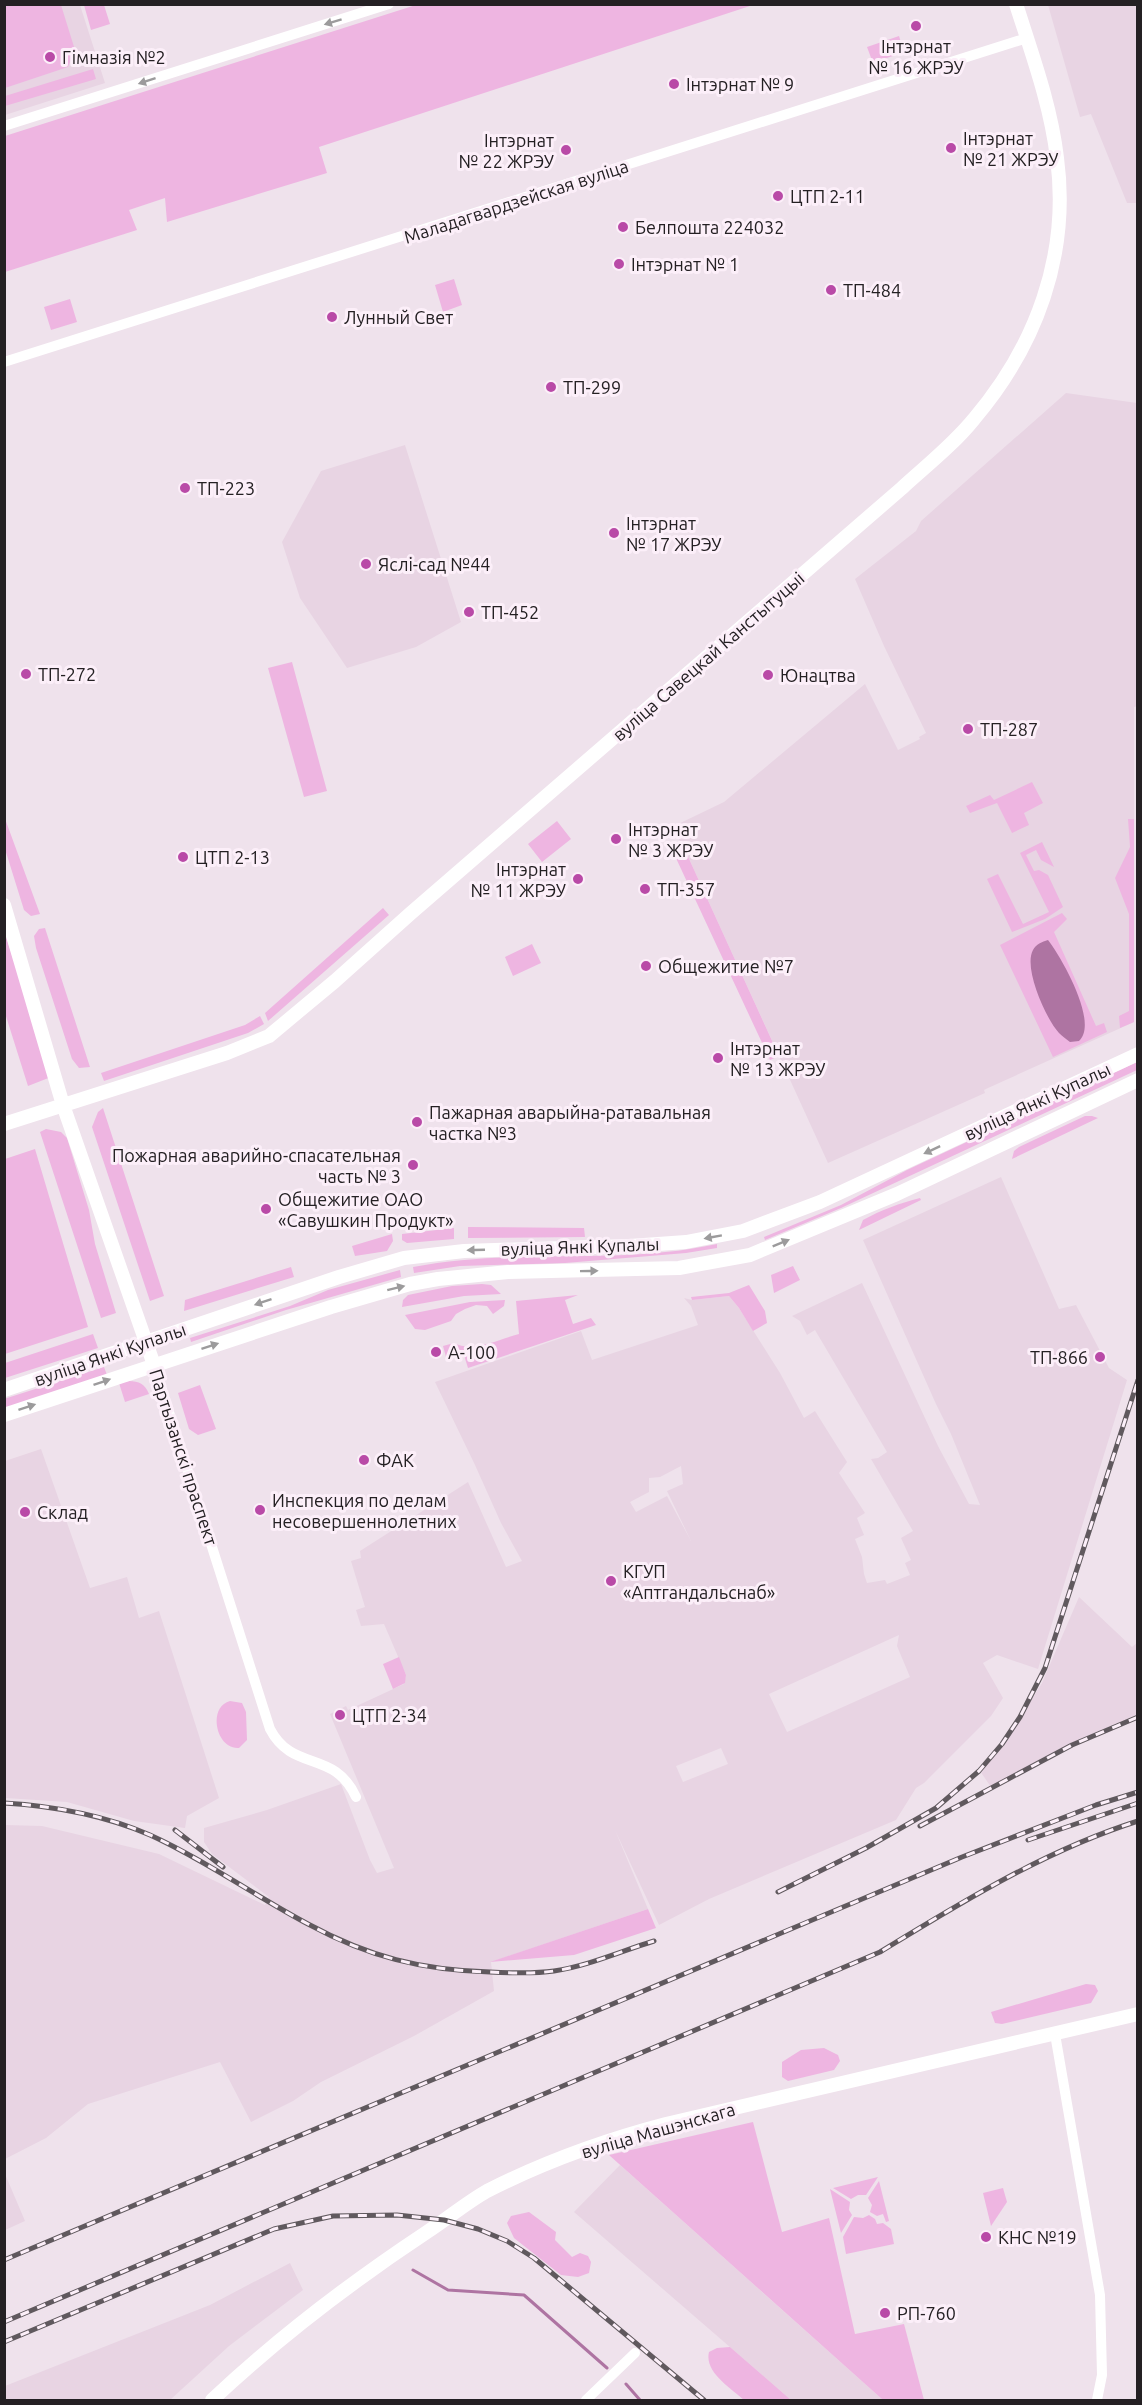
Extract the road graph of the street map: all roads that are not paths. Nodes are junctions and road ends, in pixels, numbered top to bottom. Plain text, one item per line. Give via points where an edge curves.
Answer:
1 (388, 4) edge
2 (1016, 4) edge
3 (1027, 38) junction
4 (4, 126) edge
5 (4, 362) edge
6 (4, 905) edge
7 (1137, 1054) edge
8 (1137, 1080) edge
9 (63, 1105) junction
10 (4, 1124) edge
11 (743, 1231) junction
12 (750, 1255) junction
13 (147, 1341) junction
14 (154, 1365) junction
15 (4, 1390) edge
16 (4, 1415) edge
17 (356, 1797) dead end
18 (1137, 2014) edge
19 (1054, 2034) junction
20 (635, 2353) dead end
21 (212, 2400) edge
22 (586, 2400) edge
23 (1097, 2400) edge

1 -> 4 street
2 - 3 main road, вуліца Савецкай Канстытуцыі
3 - 5 street, Маладагвардзейская вуліца
3 - 9 main road, вуліца Савецкай Канстытуцыі via 1057,158 1060,218 1052,278 1034,327 1010,370 974,420 902,488 269,1036
6 - 9 main road, Партызанскі праспект
7 -> 11 main road, вуліца Янкі Купалы via 820,1202
12 -> 8 main road, вуліца Янкі Купалы via 886,1198
9 - 10 main road, вуліца Савецкай Канстытуцыі
9 - 13 main road, Партызанскі праспект
11 - 12 main road
11 -> 13 main road, вуліца Янкі Купалы via 686,1242 464,1251 404,1258
14 -> 12 main road, вуліца Янкі Купалы via 331,1306 438,1279 508,1272 679,1268
13 - 14 main road, Партызанскі праспект
13 - 15 main road, вуліца Янкі Купалы
16 -> 14 main road, вуліца Янкі Купалы
14 - 17 street, Партызанскі праспект via 270,1729 290,1753 337,1772
18 - 19 main road, вуліца Машэнскага
19 - 21 main road, вуліца Машэнскага via 666,2124 618,2137 523,2174 485,2192 356,2281 265,2351
19 - 23 street via 1100,2295 1102,2375
20 - 22 street

